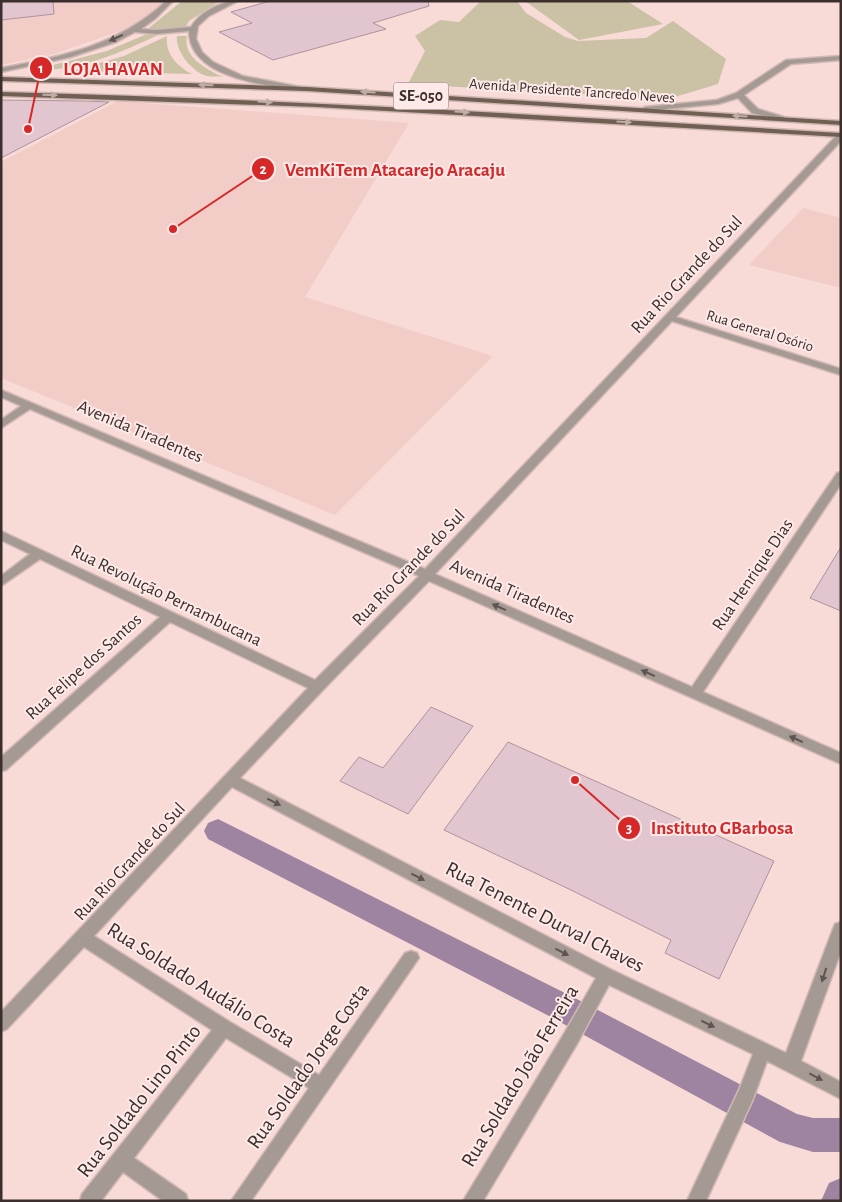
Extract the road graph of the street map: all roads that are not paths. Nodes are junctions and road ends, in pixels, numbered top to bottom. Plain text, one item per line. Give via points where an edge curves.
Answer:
1 (170, 1) edge
2 (235, 1) edge
3 (135, 30) junction
4 (193, 30) junction
5 (841, 58) edge
6 (1, 70) edge
7 (1, 79) edge
8 (307, 89) junction
9 (1, 94) edge
10 (739, 95) junction
11 (645, 109) junction
12 (781, 119) junction
13 (841, 123) edge
14 (841, 136) edge
15 (671, 318) junction
16 (841, 372) edge
17 (1, 393) edge
18 (29, 405) junction
19 (1, 425) edge
20 (841, 475) edge
21 (1, 535) edge
22 (38, 554) junction
23 (427, 575) junction
24 (1, 582) edge
25 (169, 616) junction
26 (317, 687) junction
27 (694, 694) junction
28 (841, 759) edge
29 (1, 766) edge
30 (231, 780) junction
31 (841, 929) edge
32 (83, 938) junction
33 (411, 958) dead end
34 (606, 975) junction
35 (1, 1024) edge
36 (224, 1028) junction
37 (763, 1050) junction
38 (791, 1064) junction
39 (322, 1086) junction
40 (841, 1091) edge
41 (121, 1160) junction
42 (89, 1201) edge
43 (180, 1201) edge
44 (240, 1201) edge
45 (472, 1201) edge
46 (696, 1201) edge

1 - 3 street
2 - 4 street via 207,15
3 - 4 street
3 -> 6 street via 71,55
4 - 8 street via 198,53 215,67 256,80
5 - 10 street via 789,62
8 -> 7 main road, Avenida Presidente Tancredo Neves / SE-050
11 -> 8 main road, Avenida Presidente Tancredo Neves / SE-050
9 -> 14 main road, Avenida Presidente Tancredo Neves / SE-050 via 395,108
10 - 11 street via 705,105
10 - 12 street via 755,111
12 -> 11 main road, Avenida Presidente Tancredo Neves / SE-050
12 - 13 main road, Avenida Presidente Tancredo Neves / SE-050
14 - 15 street, Rua Rio Grande do Sul
15 - 16 street, Rua General Osório
15 - 23 street, Rua Rio Grande do Sul
17 - 18 street, Avenida Tiradentes
18 - 19 street
18 - 23 street, Avenida Tiradentes
20 - 27 street, Rua Henrique Dias
21 - 22 street, Rua Revolução Pernambucana
22 - 24 street
22 - 25 street, Rua Revolução Pernambucana
23 - 26 street, Rua Rio Grande do Sul
27 -> 23 street, Avenida Tiradentes
25 - 26 street, Rua Revolução Pernambucana
25 - 29 street, Rua Felipe dos Santos
26 - 30 street, Rua Rio Grande do Sul
28 -> 27 street, Avenida Tiradentes
30 - 32 street, Rua Rio Grande do Sul
30 -> 34 street, Rua Tenente Durval Chaves
31 -> 38 street
32 - 35 street, Rua Rio Grande do Sul
32 - 36 street, Rua Soldado Audálio Costa
33 - 39 street, Rua Soldado Jorge Costa
34 -> 37 street, Rua Tenente Durval Chaves
34 - 45 street, Rua Soldado João Ferreira
36 - 39 street, Rua Soldado Audálio Costa
36 - 41 street, Rua Soldado Lino Pinto
37 - 38 street, Rua Tenente Durval Chaves
37 - 46 street via 747,1093
38 -> 40 street, Rua Tenente Durval Chaves
39 - 44 street, Rua Soldado Jorge Costa
41 - 42 street, Rua Soldado Lino Pinto
41 - 43 street

